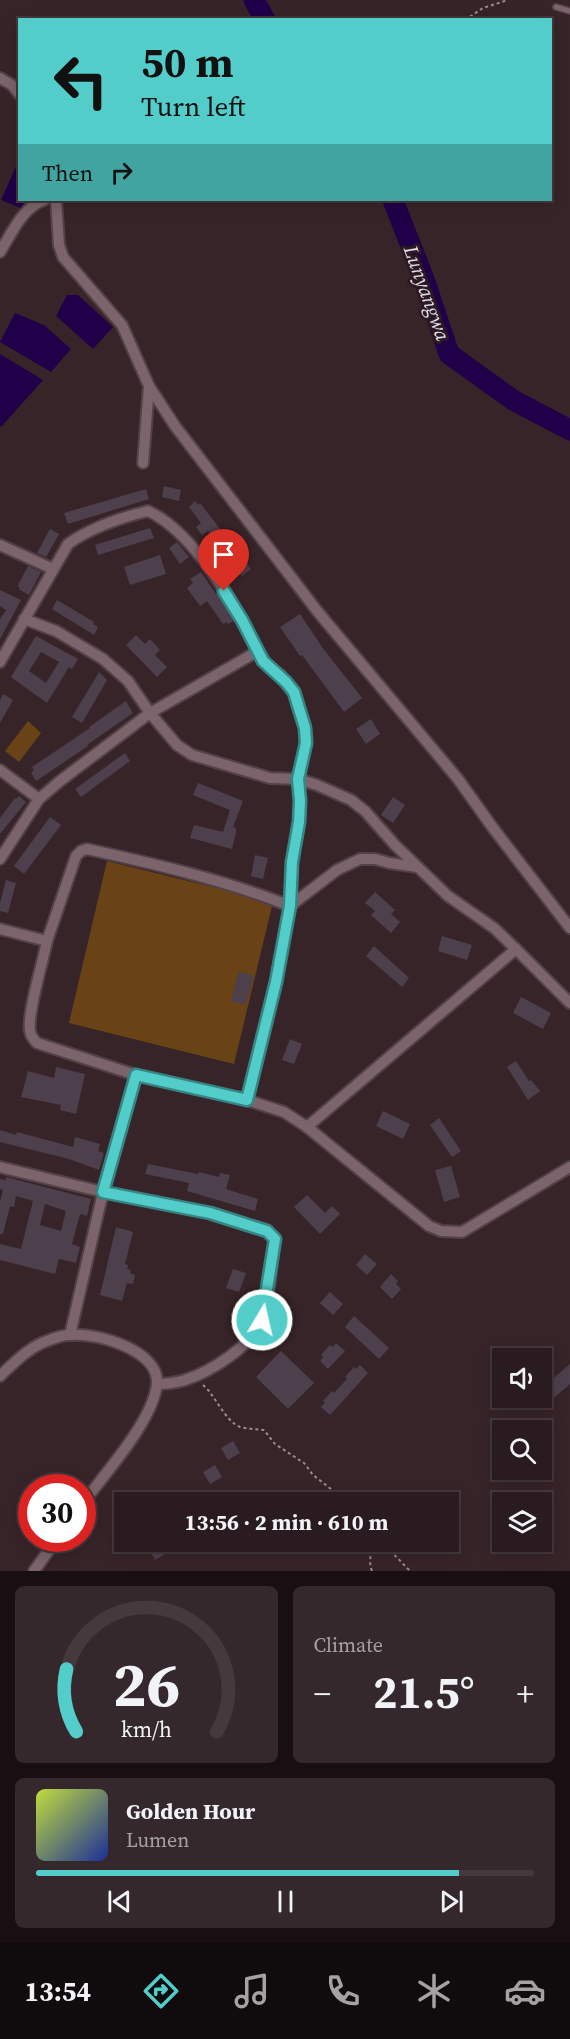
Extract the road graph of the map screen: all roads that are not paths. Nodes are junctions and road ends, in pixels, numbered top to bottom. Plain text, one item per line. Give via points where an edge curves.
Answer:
1 (556, 7) dead end
2 (570, 11) edge
3 (0, 78) edge
4 (18, 92) edge
5 (42, 201) edge
6 (56, 201) edge
7 (0, 252) edge
8 (149, 386) junction
9 (143, 463) dead end
10 (0, 545) edge
11 (53, 569) junction
12 (24, 619) junction
13 (258, 651) junction
14 (1, 659) edge
15 (150, 713) junction
16 (0, 770) edge
17 (298, 779) junction
18 (39, 799) junction
19 (0, 859) edge
20 (417, 867) junction
21 (290, 906) junction
22 (570, 928) edge
23 (0, 929) edge
24 (47, 941) junction
25 (516, 949) junction
26 (570, 1003) edge
27 (136, 1075) junction
28 (247, 1100) junction
29 (307, 1126) junction
30 (0, 1167) edge
31 (570, 1167) edge
32 (103, 1192) junction
33 (70, 1335) junction
34 (0, 1376) edge
35 (157, 1384) junction
36 (96, 1485) edge
37 (48, 1552) edge
38 (34, 1571) edge

1 - 2 lane
3 - 4 street
5 - 7 street via 25,213
6 - 8 street via 63,257 122,325
8 - 9 street
8 - 22 street via 174,426 318,612 458,779
10 - 11 street
11 - 12 street
11 - 13 street via 68,544 80,536 148,511 163,518 189,544 232,603
12 - 14 street
12 - 15 street via 56,631 103,659 128,681
13 - 15 street
13 - 17 street via 294,692 301,711 306,743
15 - 17 street via 177,745 192,754 270,777
15 - 18 street
16 - 18 street
17 - 20 street via 351,800
17 - 21 street via 299,822
18 - 19 street
20 - 21 street via 360,859 337,870
20 - 25 street
21 - 24 street via 150,863 87,849 76,856
21 - 28 street
23 - 24 street
24 - 27 street via 29,1029 32,1038 37,1043
25 - 26 street
25 - 29 street
27 - 28 street
27 - 32 street
28 - 29 street via 284,1112
29 - 31 street via 429,1226 441,1231 462,1232
30 - 32 street
32 - 33 street
32 - 35 street via 210,1213 267,1231 275,1239 262,1320 242,1346 227,1359 194,1376
33 - 34 street via 36,1346
33 - 35 street via 104,1339 127,1347 146,1358
35 - 36 street via 142,1423
37 - 38 street

